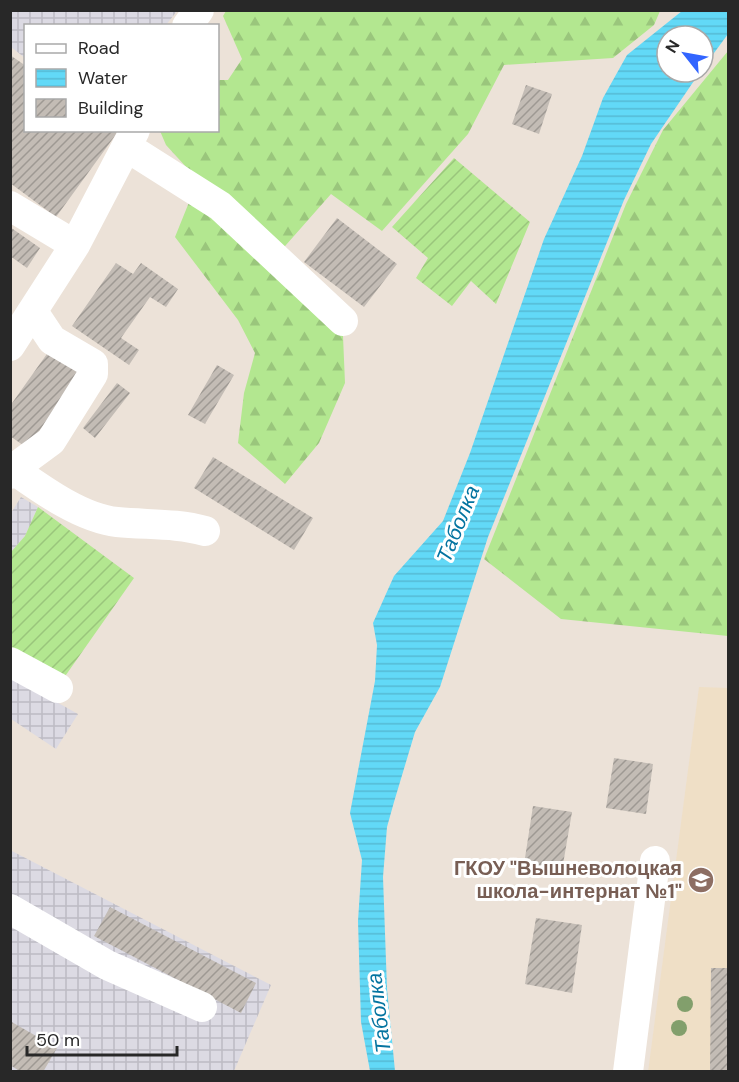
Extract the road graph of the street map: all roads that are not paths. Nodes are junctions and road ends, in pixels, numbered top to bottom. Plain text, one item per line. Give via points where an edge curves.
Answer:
1 (199, 10) edge
2 (189, 24) edge
3 (131, 139) edge
4 (10, 206) edge
5 (75, 245) junction
6 (34, 313) junction
7 (343, 321) dead end
8 (10, 346) edge
9 (11, 470) edge
10 (205, 531) dead end
11 (10, 662) edge
12 (58, 688) dead end
13 (655, 861) dead end
14 (10, 909) edge
15 (202, 1007) dead end
16 (628, 1071) edge

1 - 2 street
3 - 5 street
3 - 7 street via 220,206
4 - 5 street
5 - 6 street
6 - 8 street
6 - 9 street via 52,340 93,364 93,375 51,441
9 - 10 street via 94,516
11 - 12 street
13 - 16 street
14 - 15 street via 106,966

